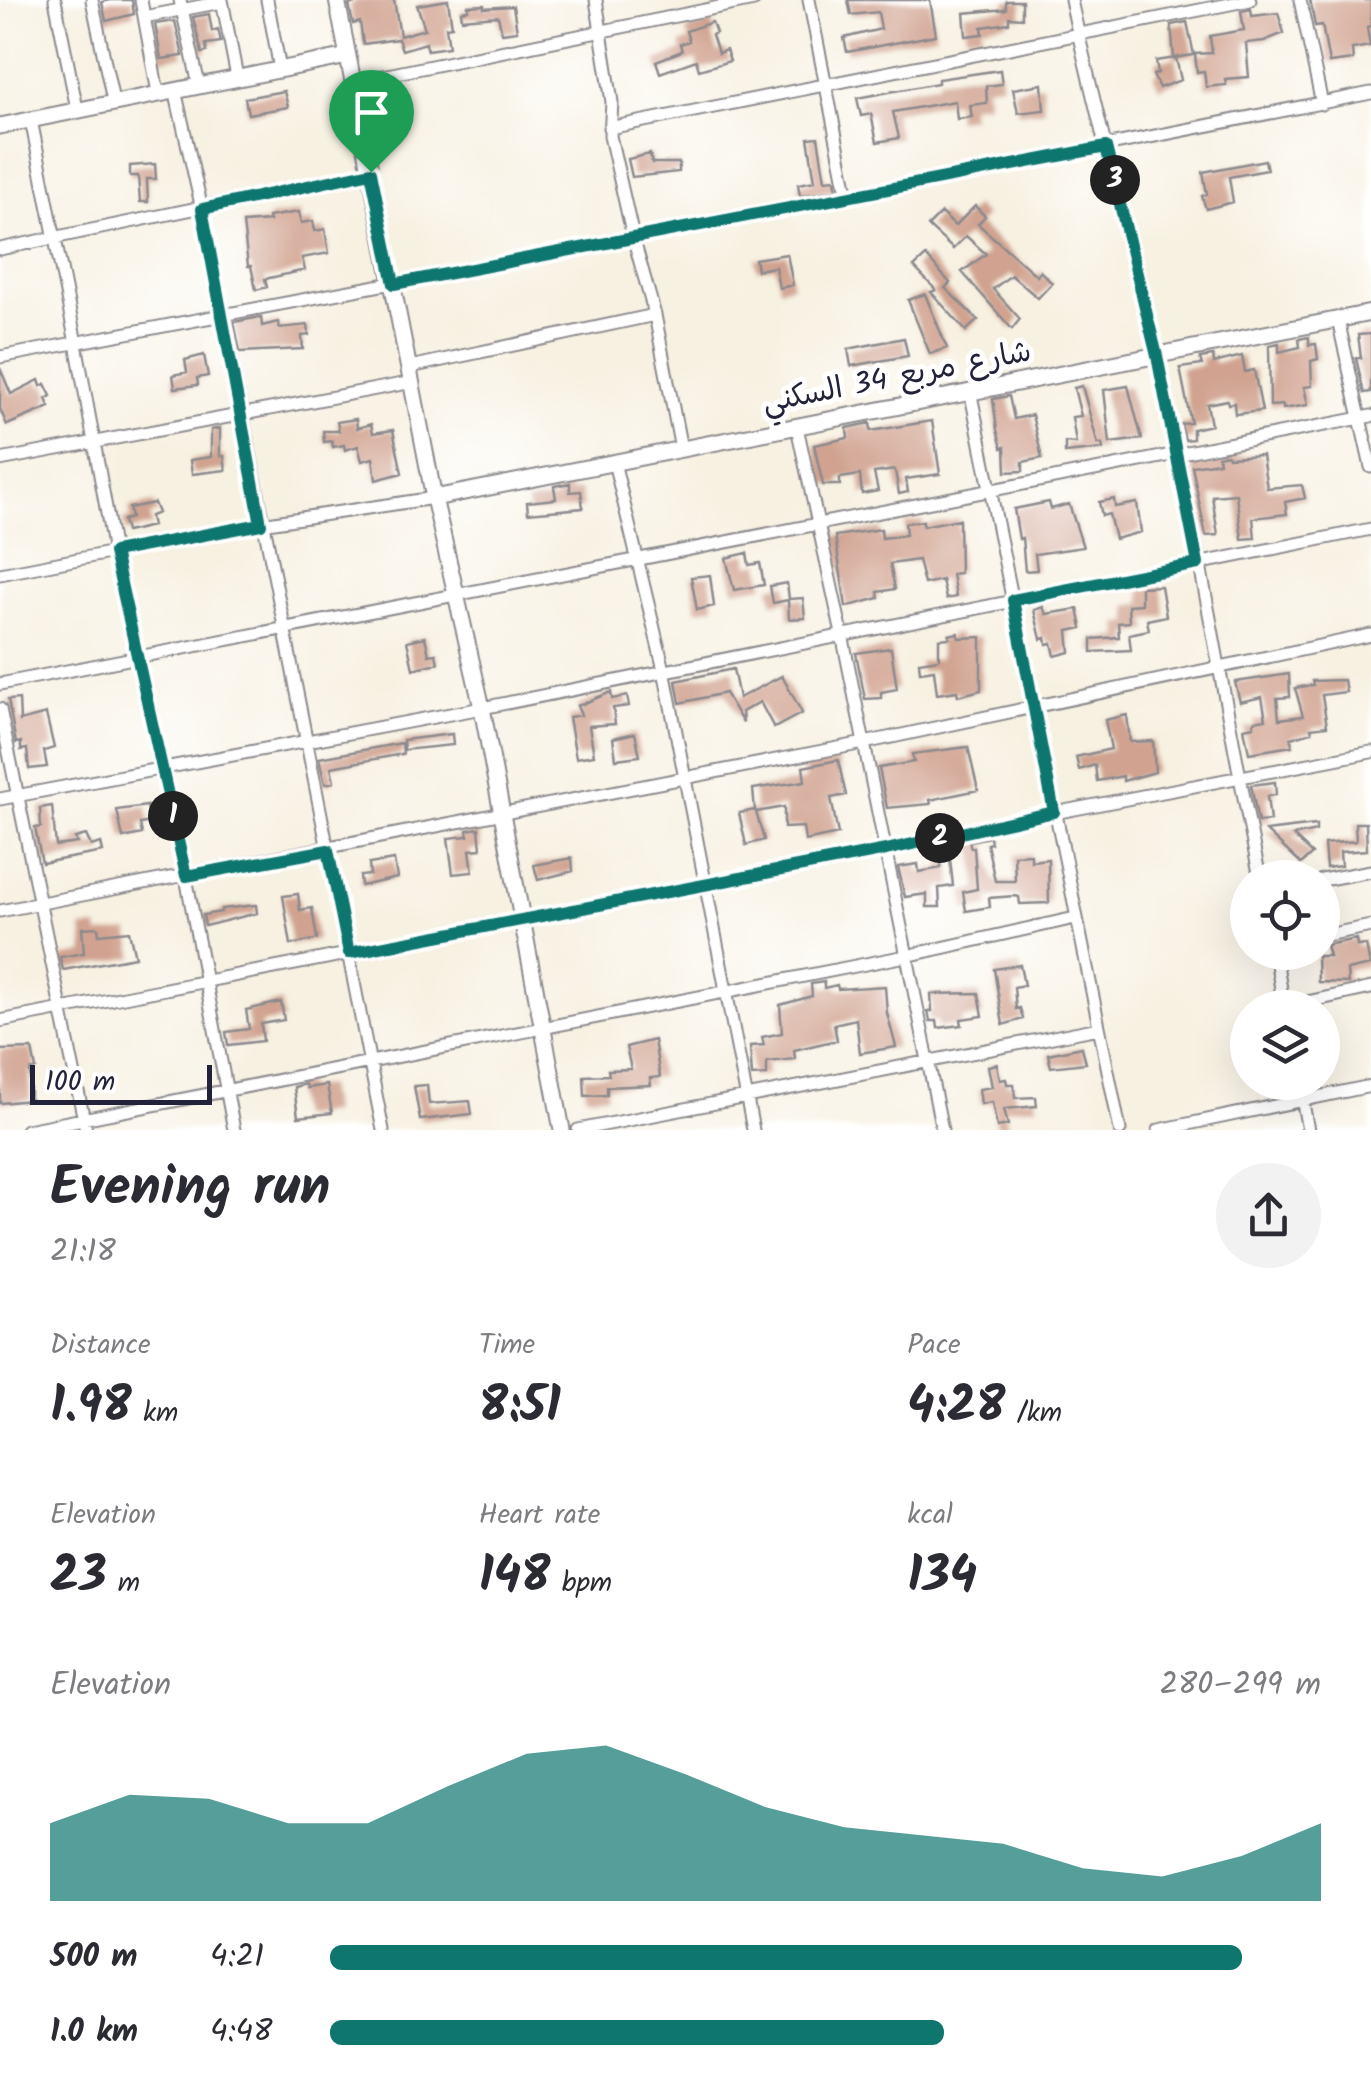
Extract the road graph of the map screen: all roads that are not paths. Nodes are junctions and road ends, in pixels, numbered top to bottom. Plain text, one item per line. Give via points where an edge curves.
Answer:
1 (55, 0) edge
2 (92, 0) edge
3 (141, 0) edge
4 (267, 0) edge
5 (337, 0) edge
6 (596, 0) edge
7 (754, 0) edge
8 (809, 0) edge
9 (1071, 0) edge
10 (1250, 0) edge
11 (1300, 0) edge
12 (222, 1) edge
13 (181, 5) edge
14 (704, 5) edge
15 (144, 17) junction
16 (602, 31) junction
17 (1078, 34) junction
18 (348, 56) junction
19 (280, 69) junction
20 (236, 78) junction
21 (353, 82) junction
22 (826, 84) junction
23 (199, 85) junction
24 (175, 90) junction
25 (158, 93) junction
26 (1371, 93) edge
27 (113, 101) junction
28 (1322, 104) junction
29 (77, 109) junction
30 (31, 120) junction
31 (0, 126) edge
32 (609, 128) junction
33 (1106, 147) junction
34 (371, 172) junction
35 (848, 197) junction
36 (202, 209) junction
37 (633, 237) junction
38 (56, 238) junction
39 (0, 249) edge
40 (394, 284) junction
41 (1371, 313) edge
42 (655, 314) junction
43 (223, 315) junction
44 (1338, 320) junction
45 (76, 343) junction
46 (1157, 356) junction
47 (0, 357) edge
48 (412, 375) junction
49 (970, 390) junction
50 (241, 414) junction
51 (1366, 418) edge
52 (796, 427) junction
53 (94, 441) junction
54 (681, 449) junction
55 (1178, 457) junction
56 (0, 460) edge
57 (614, 462) junction
58 (1371, 467) edge
59 (992, 489) junction
60 (434, 498) junction
61 (261, 524) junction
62 (819, 525) junction
63 (1371, 529) edge
64 (114, 552) junction
65 (638, 560) junction
66 (1198, 564) junction
67 (0, 574) edge
68 (458, 596) junction
69 (1013, 600) junction
70 (284, 628) junction
71 (842, 634) junction
72 (1371, 636) edge
73 (137, 656) junction
74 (1220, 668) junction
75 (664, 670) junction
76 (0, 684) edge
77 (1032, 706) junction
78 (0, 708) edge
79 (482, 708) junction
80 (306, 740) junction
81 (864, 743) junction
82 (1371, 752) edge
83 (162, 767) junction
84 (686, 778) junction
85 (1240, 778) junction
86 (17, 796) junction
87 (0, 800) edge
88 (1054, 812) junction
89 (502, 814) junction
90 (328, 850) junction
91 (886, 850) junction
92 (1256, 860) edge
93 (1371, 871) edge
94 (186, 876) junction
95 (1340, 877) edge
96 (705, 885) junction
97 (41, 904) junction
98 (0, 912) edge
99 (1075, 918) junction
100 (521, 920) junction
101 (1371, 926) edge
102 (1340, 932) edge
103 (349, 953) junction
104 (906, 956) junction
105 (206, 982) junction
106 (1371, 988) edge
107 (727, 990) junction
108 (1340, 995) edge
109 (60, 1010) junction
110 (0, 1022) edge
111 (540, 1027) junction
112 (1099, 1028) junction
113 (368, 1060) junction
114 (929, 1063) junction
115 (1371, 1086) edge
116 (227, 1092) junction
117 (748, 1099) junction
118 (1303, 1102) junction
119 (85, 1124) edge
120 (28, 1130) edge
121 (234, 1130) edge
122 (383, 1130) edge
123 (562, 1130) edge
124 (578, 1130) edge
125 (754, 1130) edge
126 (942, 1130) edge
127 (1120, 1130) edge
128 (1159, 1130) edge
129 (1308, 1130) edge

1 - 29 street
2 - 27 street
3 - 15 street
4 - 19 street
5 - 18 street
6 - 16 street
7 - 14 street
8 - 22 street
9 - 17 street
10 - 17 street
11 - 28 street
12 - 13 street
12 - 20 street
13 - 15 street
13 - 23 street
14 - 16 street
15 - 25 street
16 - 21 street
16 - 32 street
17 - 22 street
17 - 33 street
18 - 19 street
18 - 21 street
19 - 20 street
20 - 23 street
21 - 34 street
22 - 32 street
22 - 35 street
23 - 24 street
24 - 25 street
24 - 36 street
25 - 27 street
26 - 28 street
27 - 29 street
28 - 33 street
29 - 30 street
30 - 31 street
30 - 38 street
32 - 37 street
33 - 35 street
33 - 46 street
34 - 36 street
34 - 40 street
35 - 37 street
36 - 38 street
36 - 43 street
37 - 40 street
37 - 42 street
38 - 39 street
38 - 45 street
40 - 43 street
40 - 48 street
41 - 44 street, شارع مربع 34 السكني
42 - 48 street
42 - 54 street
43 - 45 street
43 - 50 street
44 - 46 street, شارع مربع 34 السكني
44 - 51 street
45 - 47 street
45 - 53 street
46 - 49 street, شارع مربع 34 السكني
46 - 55 street
48 - 50 street
48 - 60 street
49 - 52 street, شارع مربع 34 السكني
49 - 59 street
50 - 53 street
50 - 61 street
51 - 55 street
51 - 58 street
52 - 54 street, شارع مربع 34 السكني
52 - 62 street
53 - 56 street
53 - 64 street
54 - 57 street, شارع مربع 34 السكني
55 - 59 street
55 - 66 street
57 - 60 street, شارع مربع 34 السكني
57 - 65 street
59 - 62 street
59 - 69 street
60 - 61 street
60 - 68 street
61 - 64 street
61 - 70 street
62 - 65 street
62 - 71 street
63 - 66 street
64 - 67 street
64 - 73 street
65 - 68 street
65 - 75 street
66 - 69 street
66 - 74 street
68 - 70 street
68 - 79 street
69 - 71 street
69 - 77 street
70 - 73 street
70 - 80 street
71 - 75 street
71 - 81 street
72 - 74 street
73 - 76 street
73 - 83 street
74 - 77 street
74 - 85 street
75 - 79 street
75 - 84 street
77 - 81 street
77 - 88 street
78 - 86 street
79 - 80 street
79 - 89 street
80 - 83 street
80 - 90 street
81 - 84 street
81 - 91 street
82 - 85 street
83 - 86 street
83 - 94 street
84 - 89 street
84 - 96 street
85 - 88 street
85 - 92 street
86 - 87 street
86 - 97 street
88 - 91 street
88 - 99 street
89 - 90 street
89 - 100 street
90 - 94 street
90 - 103 street
91 - 96 street
91 - 104 street
93 - 95 street
94 - 97 street
94 - 105 street
96 - 100 street
96 - 107 street
97 - 98 street
97 - 109 street
99 - 104 street
99 - 112 street
100 - 103 street
100 - 111 street
101 - 102 street
103 - 105 street
103 - 113 street
104 - 107 street
104 - 114 street
105 - 109 street
105 - 116 street
106 - 108 street
107 - 111 street
107 - 117 street
109 - 110 street
109 - 119 street
111 - 113 street
111 - 123 street
112 - 114 street
112 - 127 street
113 - 116 street
113 - 122 street
114 - 117 street
114 - 126 street
115 - 118 street
116 - 119 street
116 - 121 street
117 - 124 street
117 - 125 street
118 - 128 street
118 - 129 street
119 - 120 street

